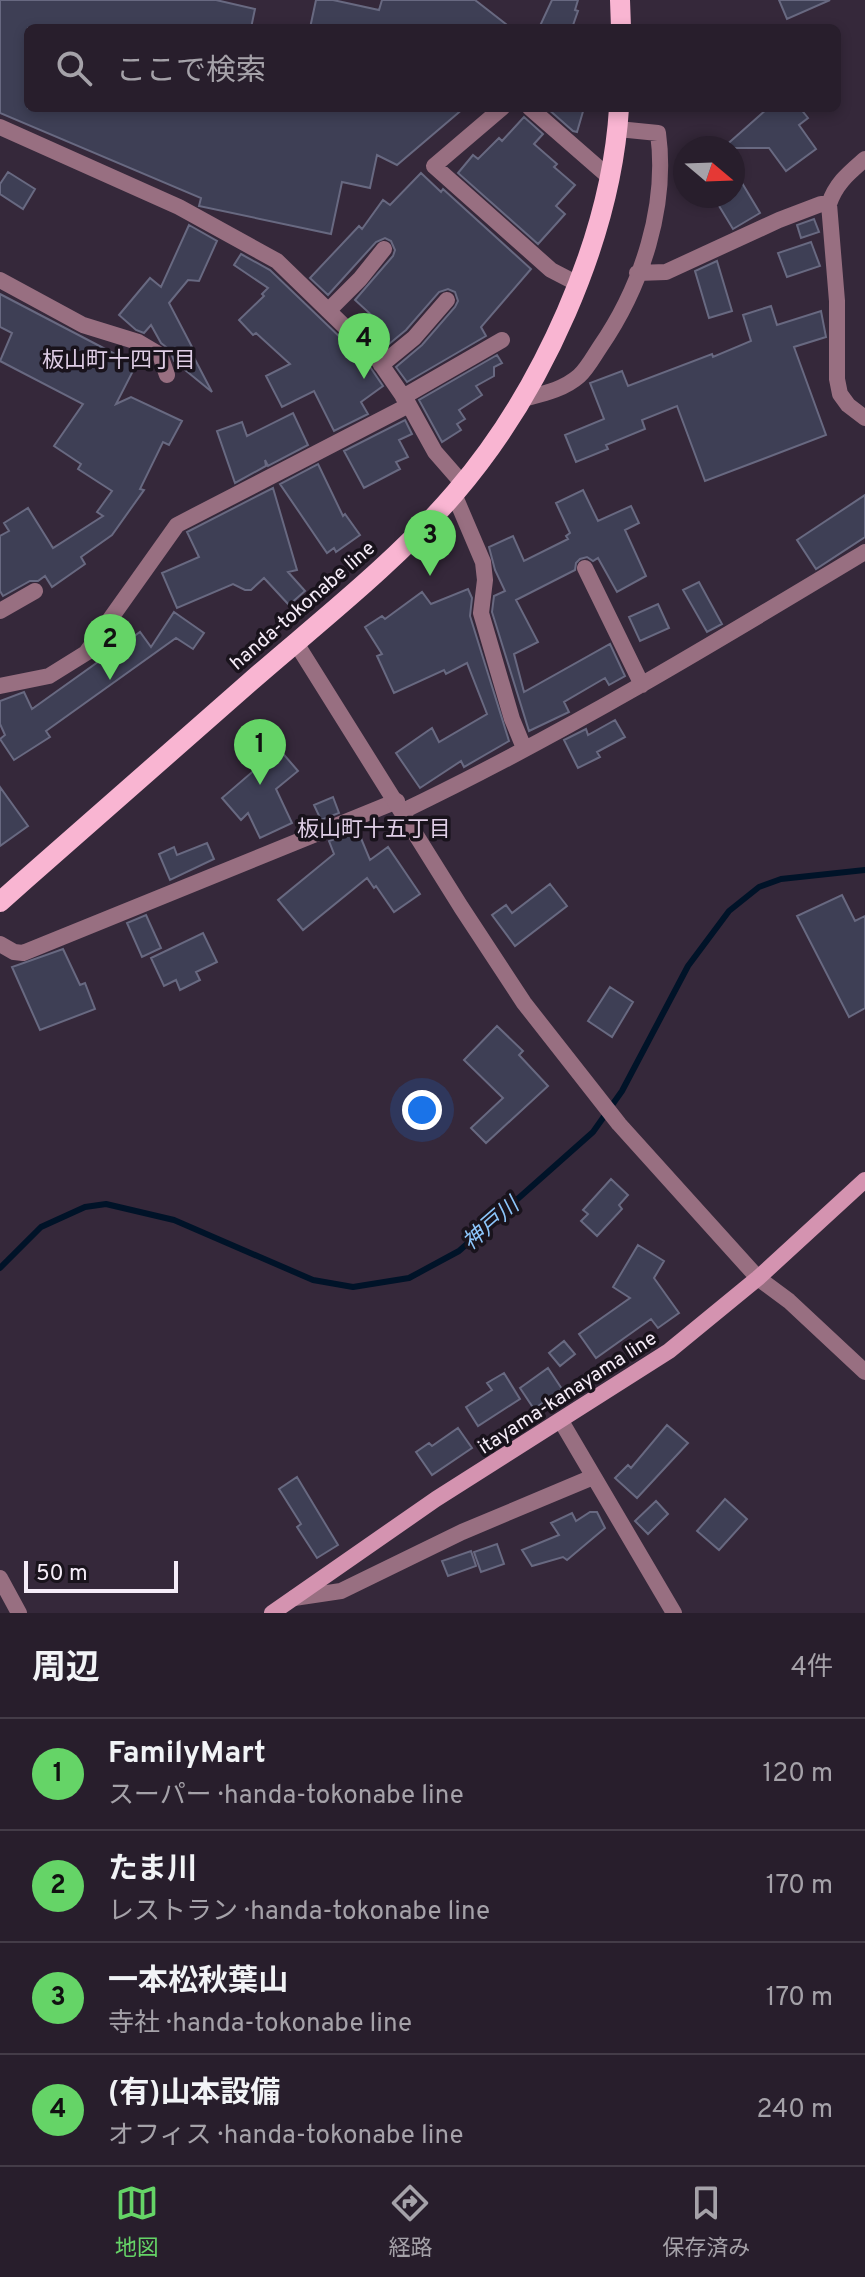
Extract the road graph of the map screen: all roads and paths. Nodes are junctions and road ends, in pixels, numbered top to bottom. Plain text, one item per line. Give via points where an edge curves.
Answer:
1 (620, 0) edge
2 (621, 24) edge
3 (497, 112) edge
4 (535, 112) edge
5 (619, 118) edge
6 (0, 127) edge
7 (865, 159) edge
8 (609, 177) junction
9 (829, 204) junction
10 (384, 249) dead end
11 (637, 273) junction
12 (0, 280) edge
13 (578, 284) junction
14 (447, 300) dead end
15 (329, 310) junction
16 (502, 340) dead end
17 (381, 365) junction
18 (167, 375) dead end
19 (523, 399) junction
20 (406, 401) junction
21 (865, 418) edge
22 (458, 489) junction
23 (865, 552) edge
24 (585, 568) dead end
25 (35, 591) dead end
26 (0, 611) edge
27 (296, 643) junction
28 (642, 685) junction
29 (0, 686) edge
30 (524, 748) junction
31 (400, 806) junction
32 (0, 902) edge
33 (0, 944) edge
34 (865, 1180) edge
35 (758, 1278) junction
36 (865, 1372) edge
37 (561, 1421) junction
38 (593, 1477) junction
39 (0, 1578) edge
40 (294, 1598) junction
41 (19, 1613) edge
42 (272, 1613) edge
43 (674, 1613) edge

1 - 2 main road
3 - 13 street via 434,166 551,270
4 - 8 street
5 - 8 main road, handa-tokonabe line
5 - 11 street via 658,133 662,161 658,202
6 - 15 street via 234,236 277,261
7 - 9 street via 834,190
8 - 13 main road, handa-tokonabe line
9 - 11 street via 779,220 666,272
9 - 21 street via 837,379 840,394
10 - 15 street
11 - 19 street via 609,334 580,375 562,387
12 - 18 street via 83,325 138,342 160,355
13 - 19 main road, handa-tokonabe line
14 - 17 street
15 - 17 street
16 - 20 street
17 - 20 street
19 - 22 main road, handa-tokonabe line
20 - 22 street
20 - 29 street via 177,525 86,653 49,676
22 - 27 main road, handa-tokonabe line via 392,558
22 - 30 street via 483,562 481,613
23 - 28 street
24 - 28 street
25 - 26 street
27 - 31 street
27 - 32 main road, handa-tokonabe line
28 - 30 street
30 - 31 street via 474,777
31 - 33 street via 23,953
31 - 35 street via 524,1003 619,1124
34 - 35 main road, itayama-kanayama line
35 - 36 street
35 - 37 main road, itayama-kanayama line via 669,1351
37 - 38 street
37 - 40 main road, itayama-kanayama line via 436,1499
38 - 40 street via 341,1591
38 - 43 street
39 - 41 street
40 - 42 main road, itayama-kanayama line

